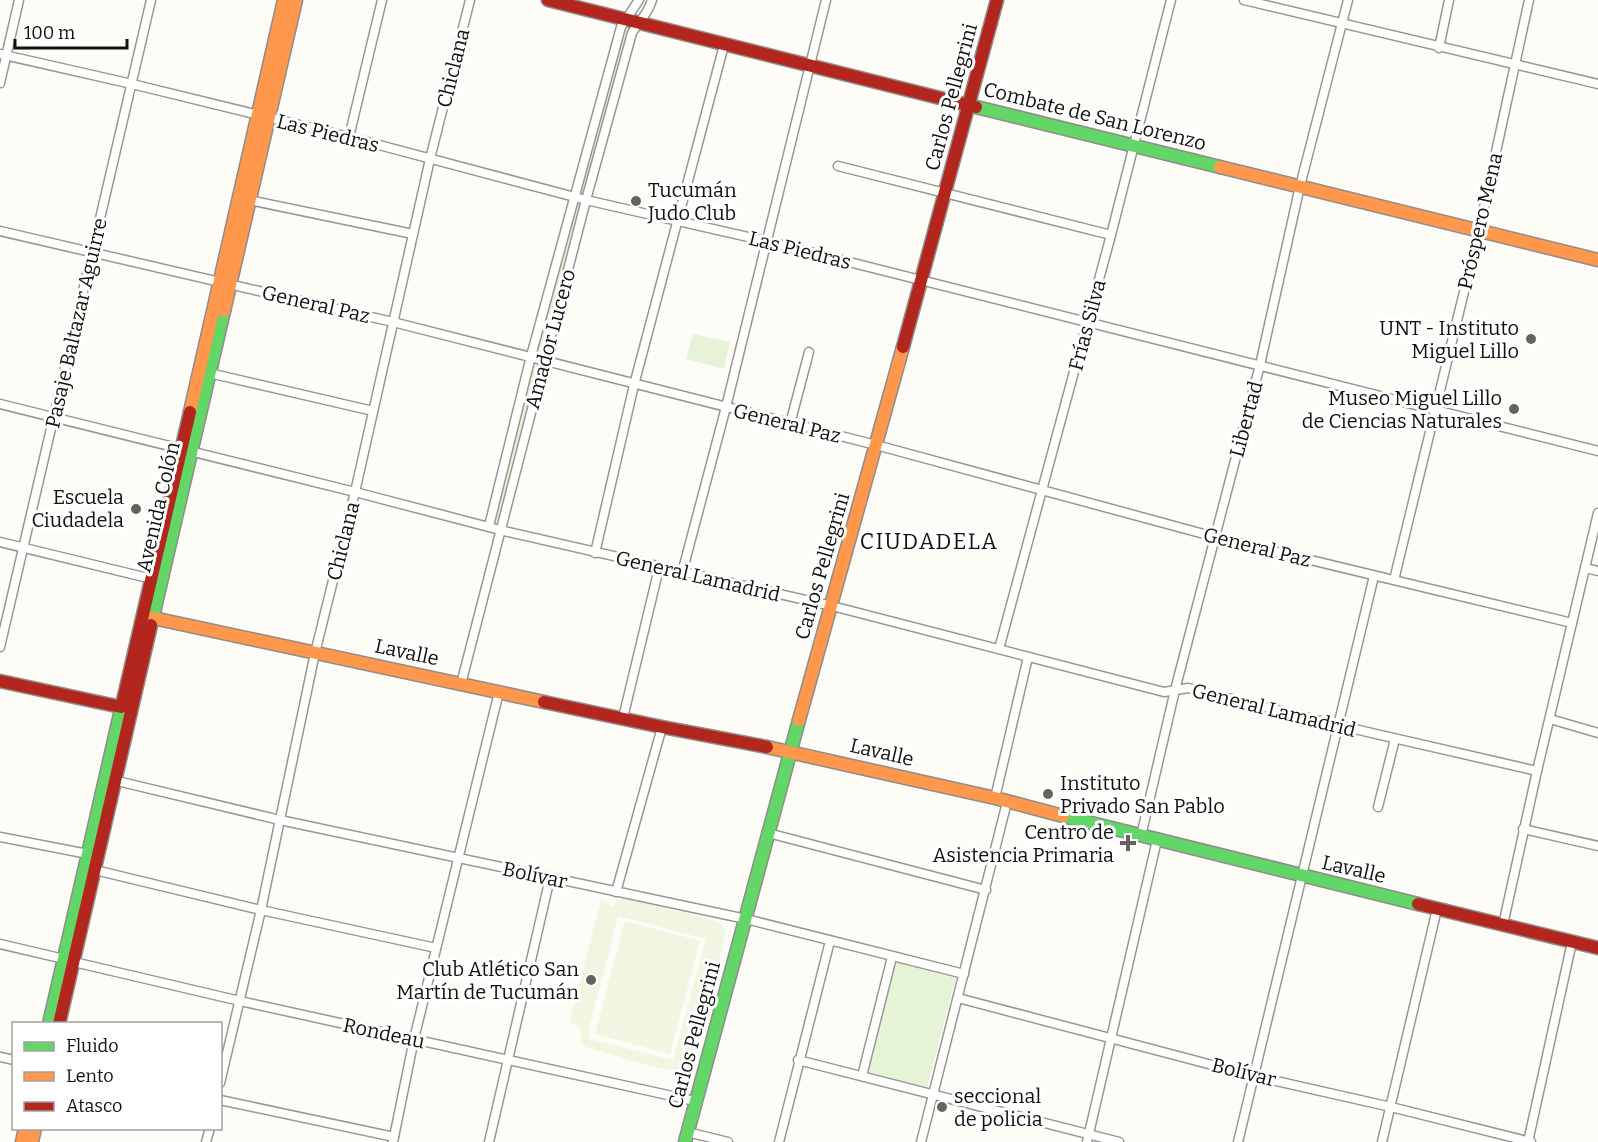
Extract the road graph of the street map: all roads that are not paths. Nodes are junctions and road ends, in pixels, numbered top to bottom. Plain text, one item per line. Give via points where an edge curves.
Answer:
1 (19, 0) edge
2 (151, 0) edge
3 (284, 0) edge
4 (296, 0) edge
5 (382, 0) edge
6 (470, 0) edge
7 (548, 0) edge
8 (639, 0) edge
9 (652, 0) edge
10 (826, 0) edge
11 (996, 0) edge
12 (1171, 0) edge
13 (1244, 0) edge
14 (1348, 0) edge
15 (1449, 0) edge
16 (1529, 0) edge
17 (1258, 2) edge
18 (624, 20) junction
19 (638, 23) junction
20 (1342, 23) junction
21 (724, 45) junction
22 (1438, 48) junction
23 (3, 55) edge
24 (810, 66) junction
25 (1515, 66) junction
26 (0, 83) edge
27 (132, 84) junction
28 (1598, 84) edge
29 (968, 105) junction
30 (263, 117) junction
31 (349, 137) junction
32 (1134, 145) junction
33 (430, 159) junction
34 (838, 166) dead end
35 (1300, 186) junction
36 (946, 193) junction
37 (574, 196) junction
38 (249, 200) junction
39 (586, 200) junction
40 (677, 221) junction
41 (1479, 230) junction
42 (0, 231) edge
43 (413, 234) junction
44 (1111, 235) junction
45 (766, 241) junction
46 (92, 252) junction
47 (1598, 260) edge
48 (922, 280) junction
49 (224, 283) junction
50 (393, 322) junction
51 (1088, 322) junction
52 (809, 352) dead end
53 (531, 356) junction
54 (545, 360) junction
55 (1260, 365) junction
56 (209, 373) junction
57 (634, 385) junction
58 (0, 404) edge
59 (726, 407) junction
60 (373, 411) junction
61 (1436, 411) junction
62 (55, 417) junction
63 (790, 424) junction
64 (876, 445) junction
65 (186, 450) junction
66 (1598, 451) edge
67 (1042, 490) junction
68 (356, 492) junction
69 (1598, 513) edge
70 (489, 526) junction
71 (501, 530) junction
72 (1215, 537) junction
73 (0, 542) edge
74 (22, 548) junction
75 (595, 553) junction
76 (659, 568) junction
77 (1585, 568) junction
78 (1598, 571) edge
79 (682, 573) junction
80 (1374, 576) junction
81 (152, 579) junction
82 (1394, 580) junction
83 (831, 606) junction
84 (153, 618) junction
85 (1572, 623) junction
86 (0, 646) edge
87 (999, 649) junction
88 (315, 652) junction
89 (1028, 657) junction
90 (0, 681) edge
91 (461, 684) junction
92 (1176, 690) junction
93 (499, 692) junction
94 (126, 708) junction
95 (623, 718) junction
96 (1550, 719) junction
97 (1337, 725) junction
98 (662, 727) junction
99 (1598, 733) edge
100 (1395, 738) junction
101 (791, 750) junction
102 (1536, 771) junction
103 (110, 779) junction
104 (1001, 800) junction
105 (1378, 807) dead end
106 (280, 820) junction
107 (1524, 829) junction
108 (768, 833) junction
109 (0, 837) edge
110 (1141, 837) junction
111 (1157, 840) junction
112 (1598, 846) edge
113 (88, 854) junction
114 (460, 859) junction
115 (95, 870) junction
116 (1301, 876) junction
117 (550, 878) junction
118 (986, 890) junction
119 (616, 892) junction
120 (1437, 909) junction
121 (261, 910) junction
122 (746, 919) junction
123 (1503, 925) junction
124 (830, 942) junction
125 (1572, 942) junction
126 (0, 944) edge
127 (436, 948) junction
128 (1598, 948) edge
129 (892, 957) junction
130 (69, 960) junction
131 (964, 974) junction
132 (958, 998) junction
133 (240, 1001) junction
134 (49, 1022) edge
135 (59, 1022) edge
136 (1111, 1038) junction
137 (414, 1039) junction
138 (798, 1060) junction
139 (507, 1061) junction
140 (222, 1075) edge
141 (862, 1076) junction
142 (1254, 1076) junction
143 (933, 1094) junction
144 (222, 1100) edge
145 (695, 1101) junction
146 (1391, 1107) junction
147 (686, 1137) edge
148 (1087, 1138) edge
149 (393, 1139) edge
150 (489, 1142) edge
151 (728, 1142) edge
152 (779, 1142) edge
153 (921, 1142) edge
154 (1119, 1142) edge
155 (1238, 1142) edge
156 (1382, 1142) edge
157 (1529, 1142) edge

1 - 23 street
2 - 27 street, Pasaje Baltazar Aguirre
3 - 30 street, Avenida Colón
4 - 30 street, Avenida Colón
5 - 31 street
6 - 33 street, Chiclana
7 - 18 street, Combate de San Lorenzo
8 - 18 street, Amador Lucero
9 - 19 street, Amador Lucero via 647,15
10 - 24 street
11 - 29 street, Carlos Pellegrini
12 - 32 street, Frías Silva
13 - 17 street
14 - 20 street, Libertad
15 - 22 street
16 - 25 street, Próspero Mena
17 - 20 street
18 - 19 street, Combate de San Lorenzo
18 - 37 street, Amador Lucero
19 - 21 street, Combate de San Lorenzo
19 - 39 street, Amador Lucero
20 - 22 street
20 - 35 street, Libertad
21 - 24 street, Combate de San Lorenzo
21 - 40 street
22 - 25 street
23 - 26 street
23 - 27 street, Las Piedras
24 - 29 street, Combate de San Lorenzo
24 - 45 street
25 - 28 street
25 - 41 street, Próspero Mena
27 - 30 street, Las Piedras
27 - 46 street, Pasaje Baltazar Aguirre
29 - 32 street, Combate de San Lorenzo
29 - 36 street, Carlos Pellegrini
30 - 31 street, Las Piedras
30 - 38 street, Avenida Colón
30 - 49 street, Avenida Colón
31 - 33 street, Las Piedras
32 - 35 street, Combate de San Lorenzo
32 - 44 street, Frías Silva
33 - 37 street, Las Piedras
33 - 43 street, Chiclana
34 - 36 street
35 - 41 street, Combate de San Lorenzo
35 - 55 street, Libertad
36 - 44 street
36 - 48 street, Carlos Pellegrini
37 - 39 street, Las Piedras
37 - 53 street, Amador Lucero
38 - 43 street
38 - 49 street, Avenida Colón
39 - 40 street, Las Piedras
39 - 54 street, Amador Lucero
40 - 45 street, Las Piedras
40 - 57 street
41 - 47 street, Combate de San Lorenzo
41 - 61 street, Próspero Mena
42 - 46 street, General Paz
43 - 50 street, Chiclana
44 - 51 street, Frías Silva
45 - 48 street, Las Piedras
45 - 59 street
46 - 49 street, General Paz
46 - 62 street, Pasaje Baltazar Aguirre
48 - 51 street, Las Piedras
48 - 64 street, Carlos Pellegrini
49 - 50 street, General Paz
49 - 56 street, Avenida Colón
49 - 65 street, Avenida Colón
50 - 53 street, General Paz
50 - 60 street, Chiclana
51 - 55 street, Las Piedras
51 - 67 street, Frías Silva
52 - 63 street
53 - 54 street, General Paz
53 - 70 street, Amador Lucero
54 - 57 street, General Paz
54 - 71 street, Amador Lucero
55 - 61 street, Las Piedras
55 - 72 street, Libertad
56 - 60 street
56 - 65 street, Avenida Colón
57 - 59 street, General Paz
57 - 75 street
58 - 62 street, General Lamadrid
59 - 63 street, General Paz
59 - 79 street
60 - 68 street, Chiclana
61 - 66 street, Las Piedras
61 - 82 street, Próspero Mena
62 - 65 street, General Lamadrid
62 - 74 street, Pasaje Baltazar Aguirre
63 - 64 street, General Paz
64 - 67 street, General Paz
64 - 83 street, Carlos Pellegrini
65 - 68 street, General Lamadrid
65 - 81 street, Avenida Colón
65 - 84 street, Avenida Colón
67 - 72 street, General Paz
67 - 87 street, Frías Silva
68 - 70 street, General Lamadrid
68 - 88 street, Chiclana
69 - 77 street
70 - 71 street, General Lamadrid
71 - 75 street, General Lamadrid
71 - 91 street, Amador Lucero
72 - 80 street, General Paz
72 - 92 street, Libertad
73 - 74 street
74 - 81 street
74 - 86 street, Pasaje Baltazar Aguirre
75 - 76 street, General Lamadrid
76 - 79 street, General Lamadrid
76 - 95 street
77 - 78 street
77 - 85 street
79 - 83 street, General Lamadrid
80 - 82 street, General Paz
80 - 97 street
81 - 94 street, Avenida Colón
82 - 85 street, General Paz
83 - 87 street, General Lamadrid
83 - 101 street, Carlos Pellegrini
84 - 88 street, Lavalle
84 - 94 street, Avenida Colón
85 - 96 street
87 - 89 street, General Lamadrid
88 - 91 street, Lavalle
88 - 106 street, Chiclana
89 - 92 street, General Lamadrid via 1164,692
89 - 104 street
90 - 94 street
91 - 93 street, Lavalle
92 - 97 street, General Lamadrid via 1188,688
92 - 110 street, Libertad
93 - 95 street, Lavalle
93 - 114 street
94 - 103 street, Avenida Colón
95 - 98 street, Lavalle
96 - 99 street
96 - 102 street
97 - 100 street, General Lamadrid
97 - 116 street
98 - 101 street, Lavalle
98 - 119 street
100 - 102 street, General Lamadrid
100 - 105 street
101 - 104 street, Lavalle
101 - 108 street, Carlos Pellegrini
102 - 107 street
103 - 106 street, Bolívar
103 - 113 street, Avenida Colón
103 - 115 street, Avenida Colón
104 - 110 street, Lavalle
104 - 118 street
106 - 114 street, Bolívar
106 - 121 street, Chiclana
107 - 112 street
107 - 123 street
108 - 118 street
108 - 122 street, Carlos Pellegrini
109 - 113 street
110 - 111 street, Lavalle
111 - 116 street, Lavalle
111 - 136 street
113 - 130 street, Avenida Colón
114 - 117 street, Bolívar
114 - 127 street
115 - 121 street
115 - 130 street, Avenida Colón
116 - 120 street, Lavalle
116 - 142 street
117 - 119 street, Bolívar
117 - 139 street
118 - 131 street
119 - 122 street, Bolívar
120 - 123 street, Lavalle
120 - 146 street
121 - 127 street
121 - 133 street, Chiclana
122 - 124 street, Bolívar
122 - 145 street, Carlos Pellegrini
123 - 125 street, Lavalle
124 - 129 street, Bolívar
124 - 138 street
125 - 128 street, Lavalle
125 - 157 street
126 - 130 street, Rondeau
127 - 137 street
129 - 131 street, Bolívar
129 - 141 street
130 - 133 street, Rondeau
130 - 134 street, Avenida Colón
130 - 135 street, Avenida Colón
131 - 132 street
132 - 136 street, Bolívar
132 - 143 street
133 - 137 street, Rondeau
133 - 140 street, Chiclana
136 - 142 street, Bolívar
136 - 148 street
137 - 139 street, Rondeau
137 - 149 street
138 - 141 street
138 - 152 street
139 - 145 street, Rondeau
139 - 150 street
141 - 143 street
142 - 146 street, Bolívar
142 - 155 street
143 - 148 street
143 - 153 street
144 - 149 street
145 - 147 street, Carlos Pellegrini
146 - 156 street
146 - 157 street, Bolívar
147 - 151 street
148 - 154 street

